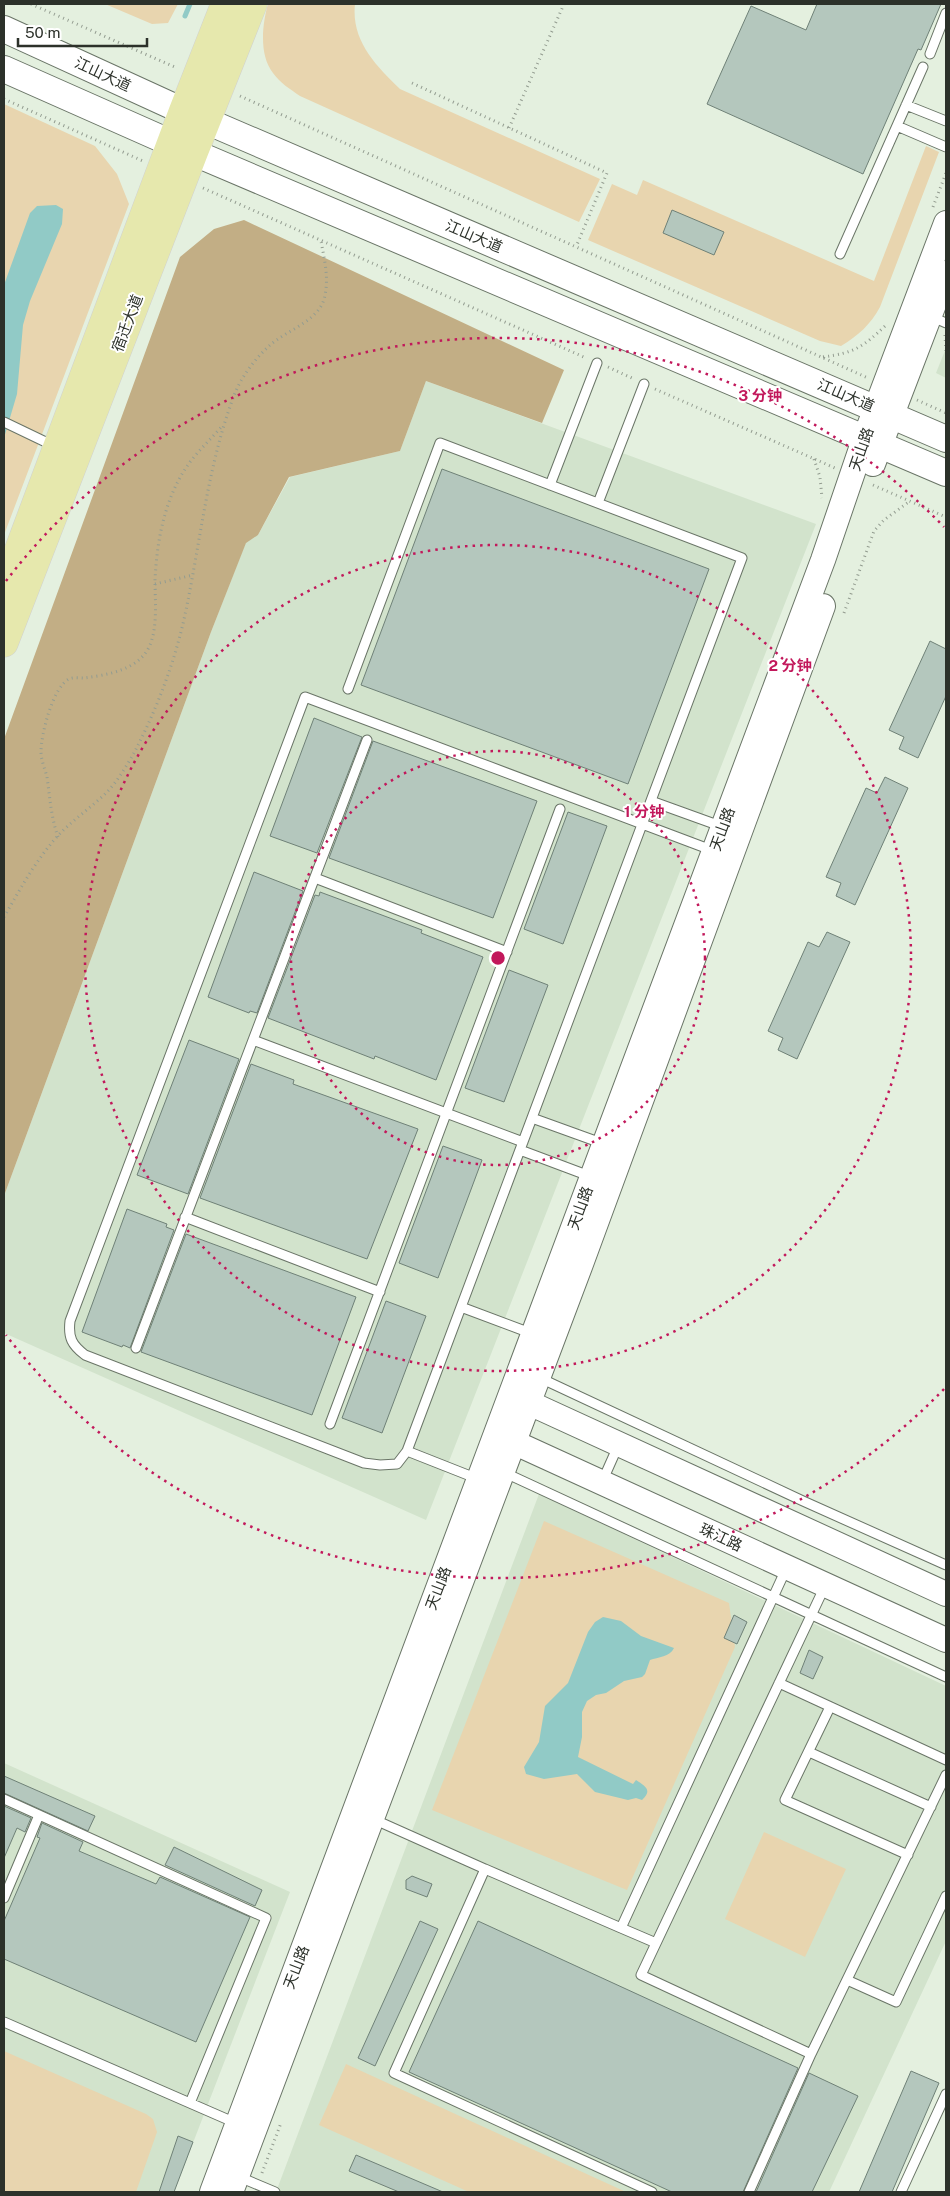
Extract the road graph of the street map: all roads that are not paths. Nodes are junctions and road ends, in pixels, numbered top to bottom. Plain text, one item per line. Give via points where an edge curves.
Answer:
1 (226, 4) edge
2 (253, 4) edge
3 (946, 13) edge
4 (4, 29) edge
5 (930, 54) dead end
6 (923, 67) dead end
7 (4, 69) edge
8 (208, 82) junction
9 (906, 105) junction
10 (195, 116) junction
11 (946, 121) edge
12 (896, 126) junction
13 (183, 147) junction
14 (946, 147) edge
15 (940, 216) edge
16 (840, 254) dead end
17 (946, 273) edge
18 (941, 323) edge
19 (597, 363) road end
20 (644, 384) road end
21 (888, 400) junction
22 (4, 422) edge
23 (946, 439) edge
24 (873, 440) junction
25 (66, 452) junction
26 (946, 473) edge
27 (550, 485) junction
28 (598, 503) junction
29 (4, 589) edge
30 (4, 643) edge
31 (348, 689) dead end
32 (367, 740) dead end
33 (650, 801) junction
34 (560, 809) dead end
35 (642, 824) junction
36 (731, 830) junction
37 (722, 854) junction
38 (315, 878) junction
39 (507, 952) junction
40 (253, 1040) junction
41 (446, 1113) junction
42 (532, 1118) junction
43 (521, 1146) junction
44 (614, 1148) junction
45 (601, 1181) junction
46 (186, 1218) junction
47 (380, 1292) junction
48 (461, 1307) junction
49 (543, 1338) junction
50 (136, 1348) dead end
51 (529, 1373) junction
52 (520, 1398) junction
53 (330, 1424) dead end
54 (505, 1438) junction
55 (619, 1444) junction
56 (407, 1451) junction
57 (491, 1476) junction
58 (602, 1482) junction
59 (946, 1566) edge
60 (787, 1567) junction
61 (825, 1585) junction
62 (946, 1594) edge
63 (773, 1597) junction
64 (812, 1615) junction
65 (946, 1640) edge
66 (946, 1677) edge
67 (779, 1683) junction
68 (830, 1706) junction
69 (808, 1752) junction
70 (946, 1760) edge
71 (946, 1774) edge
72 (4, 1799) edge
73 (931, 1807) junction
74 (39, 1815) junction
75 (372, 1818) junction
76 (908, 1855) junction
77 (485, 1869) junction
78 (946, 1896) edge
79 (4, 1898) edge
80 (621, 1928) junction
81 (656, 1943) junction
82 (847, 1980) junction
83 (4, 2022) edge
84 (812, 2054) junction
85 (945, 2099) edge
86 (190, 2102) junction
87 (246, 2127) junction
88 (234, 2184) edge
89 (212, 2192) edge
90 (275, 2192) edge
91 (652, 2192) edge
92 (748, 2192) edge
93 (901, 2192) edge

1 - 8 main road, 宿迁大道
2 - 8 main road, 宿迁大道
3 - 5 lane
4 - 10 main road, 江山大道
6 - 9 lane
7 - 13 main road, 江山大道
8 - 10 main road, 宿迁大道
9 - 11 lane
9 - 12 lane
10 - 13 main road, 宿迁大道
10 - 21 main road, 江山大道
12 - 14 lane
12 - 16 lane
13 - 24 main road, 江山大道
13 - 25 main road, 宿迁大道
15 - 21 street, 天山路
17 - 18 street, 天山路
18 - 21 street, 天山路
19 - 27 lane
20 - 28 lane
21 - 23 main road, 江山大道
21 - 24 street, 天山路
22 - 25 lane
24 - 26 main road, 江山大道
24 - 36 street, 天山路
25 - 29 main road, 宿迁大道
25 - 30 main road, 宿迁大道
27 - 28 lane
27 - 31 lane via 440,443
28 - 33 lane via 742,558
32 - 38 lane
33 - 35 lane
33 - 36 lane
34 - 39 lane
35 - 37 lane
35 - 42 lane
35 - 56 lane via 305,697 74,1312 68,1336 73,1346 86,1355 364,1463 397,1464
36 - 37 street, 天山路
37 - 44 street, 天山路
38 - 39 lane
38 - 40 lane
39 - 41 lane
40 - 41 lane
40 - 46 lane
41 - 43 lane
41 - 47 lane
42 - 43 lane
42 - 44 lane
43 - 45 lane
43 - 48 lane
44 - 45 street, 天山路
45 - 49 street, 天山路
46 - 47 lane
46 - 50 lane
47 - 53 lane
48 - 49 lane
48 - 56 lane
49 - 51 street, 天山路
51 - 52 street, 天山路
51 - 59 lane
52 - 54 street, 天山路
52 - 55 street
54 - 57 street, 天山路
54 - 58 street, 珠江路
55 - 58 lane
55 - 62 street
56 - 57 lane
57 - 63 lane
57 - 75 street, 天山路
57 - 87 street, 天山路
58 - 60 street, 珠江路
60 - 61 street, 珠江路
60 - 63 lane
61 - 64 lane
61 - 65 street, 珠江路
63 - 64 lane
63 - 80 lane
64 - 66 lane
64 - 67 lane
67 - 68 lane
67 - 81 lane
68 - 69 lane
68 - 70 lane
69 - 73 lane
69 - 76 lane via 786,1800
71 - 73 lane
72 - 74 lane
73 - 76 lane
74 - 79 lane
74 - 86 lane via 266,1918
75 - 77 lane
75 - 87 street, 天山路
76 - 82 lane
77 - 80 lane
77 - 91 lane via 394,2074
78 - 82 lane via 896,2002
80 - 81 lane
81 - 84 lane via 641,1975
82 - 84 lane
83 - 86 lane
84 - 92 lane
85 - 93 lane
86 - 87 lane
87 - 88 street, 天山路
87 - 89 street, 天山路
88 - 90 lane

